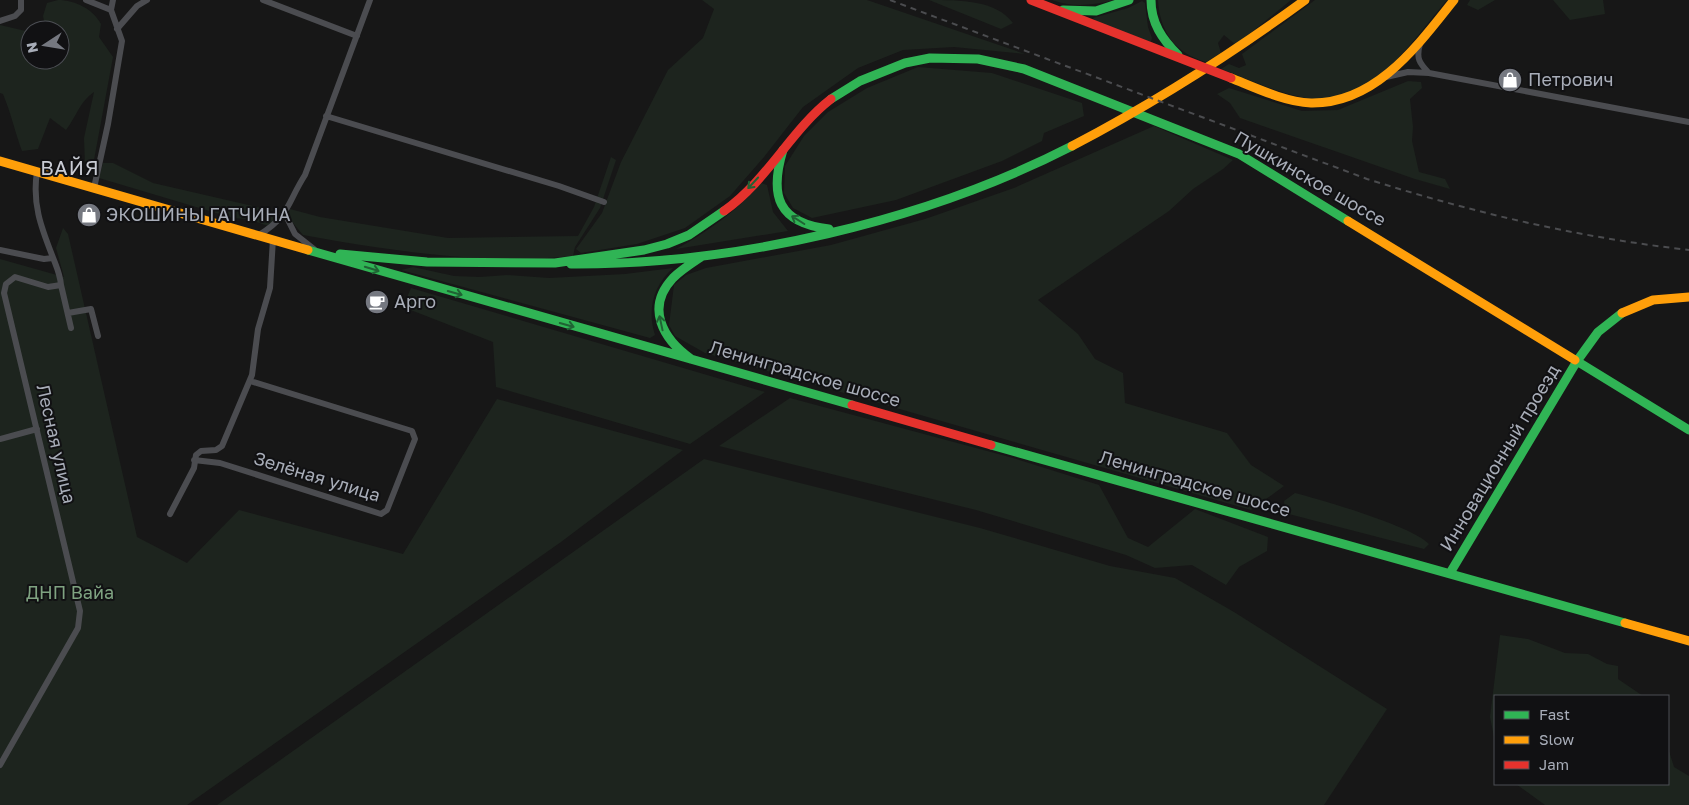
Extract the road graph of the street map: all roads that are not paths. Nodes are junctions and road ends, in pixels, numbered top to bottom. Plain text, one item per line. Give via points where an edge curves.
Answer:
1 (21, 0) edge
2 (86, 0) edge
3 (113, 0) edge
4 (147, 0) edge
5 (263, 0) edge
6 (370, 0) edge
7 (1032, 0) edge
8 (1129, 0) edge
9 (1151, 0) edge
10 (1305, 0) edge
11 (1454, 0) edge
12 (1048, 7) junction
13 (111, 10) junction
14 (0, 21) edge
15 (118, 29) junction
16 (356, 36) junction
17 (1421, 40) junction
18 (1182, 58) junction
19 (1429, 74) junction
20 (1386, 77) junction
21 (326, 116) junction
22 (1689, 122) edge
23 (785, 146) junction
24 (0, 161) edge
25 (37, 172) junction
26 (94, 188) junction
27 (604, 202) dead end
28 (285, 214) junction
29 (845, 229) junction
30 (259, 235) junction
31 (273, 239) junction
32 (0, 250) edge
33 (319, 252) junction
34 (701, 257) junction
35 (52, 258) junction
36 (555, 264) junction
37 (61, 284) junction
38 (1689, 297) edge
39 (4, 305) edge
40 (68, 314) junction
41 (71, 328) dead end
42 (98, 336) dead end
43 (691, 359) junction
44 (1577, 360) junction
45 (250, 381) junction
46 (37, 429) junction
47 (1689, 430) edge
48 (0, 439) edge
49 (194, 460) junction
50 (170, 514) dead end
51 (1450, 573) junction
52 (1689, 641) edge
53 (2, 757) edge
54 (0, 765) edge

1 - 14 street via 21,10 15,16
2 - 13 street
3 - 13 street
4 - 15 street via 137,6
5 - 16 street
6 - 16 street
7 - 12 main road
8 - 12 main road via 1096,11
9 - 18 main road via 1152,21 1168,46
10 - 29 main road via 1238,49 1106,130 1009,176 938,202
11 - 17 main road
12 - 18 main road
13 - 15 street
15 - 26 street via 122,41 118,71
16 - 21 street
17 - 19 street via 1418,61
17 - 20 main road
18 - 20 main road via 1285,97 1313,103 1337,100
19 - 20 street via 1408,72
19 - 22 street
21 - 27 street
21 - 28 street via 305,175
29 -> 23 main road via 807,226 780,206 775,191 775,174
23 -> 36 main road, Пушкинское шоссе via 728,208 689,235 644,250
23 - 44 main road, Пушкинское шоссе via 813,113 836,94 905,63 954,57 1024,70 1240,154
24 - 25 main road
25 - 26 main road
25 - 35 street via 35,207
26 - 30 main road
28 - 30 street via 278,223
28 - 33 street via 295,234
29 - 34 main road
30 - 31 main road
31 - 33 main road
31 - 45 street via 270,288 258,329
32 - 35 street
33 - 36 main road via 427,262
33 -> 43 main road, Ленинградское шоссе
34 - 36 main road via 618,264
43 -> 34 main road via 671,344 664,333 659,318 660,305 672,279
35 - 37 street via 60,273
37 - 39 street, Лесная улица via 48,287 16,277 6,284
37 - 40 street
38 - 44 main road, Инновационный проезд via 1666,297 1614,316 1598,331
39 - 46 street, Лесная улица
40 - 41 street
40 - 42 street via 92,309
43 - 51 main road, Ленинградское шоссе
44 - 47 main road, Пушкинское шоссе
44 - 51 main road, Инновационный проезд
45 - 49 street via 222,446 216,450 201,451
45 - 49 street, Зелёная улица via 412,431 415,439 387,510 381,514 220,463
46 - 48 street
46 - 53 street, Лесная улица via 80,611 78,628
49 - 50 street via 194,468
51 - 52 main road, Ленинградское шоссе
53 - 54 street, Лесная улица

